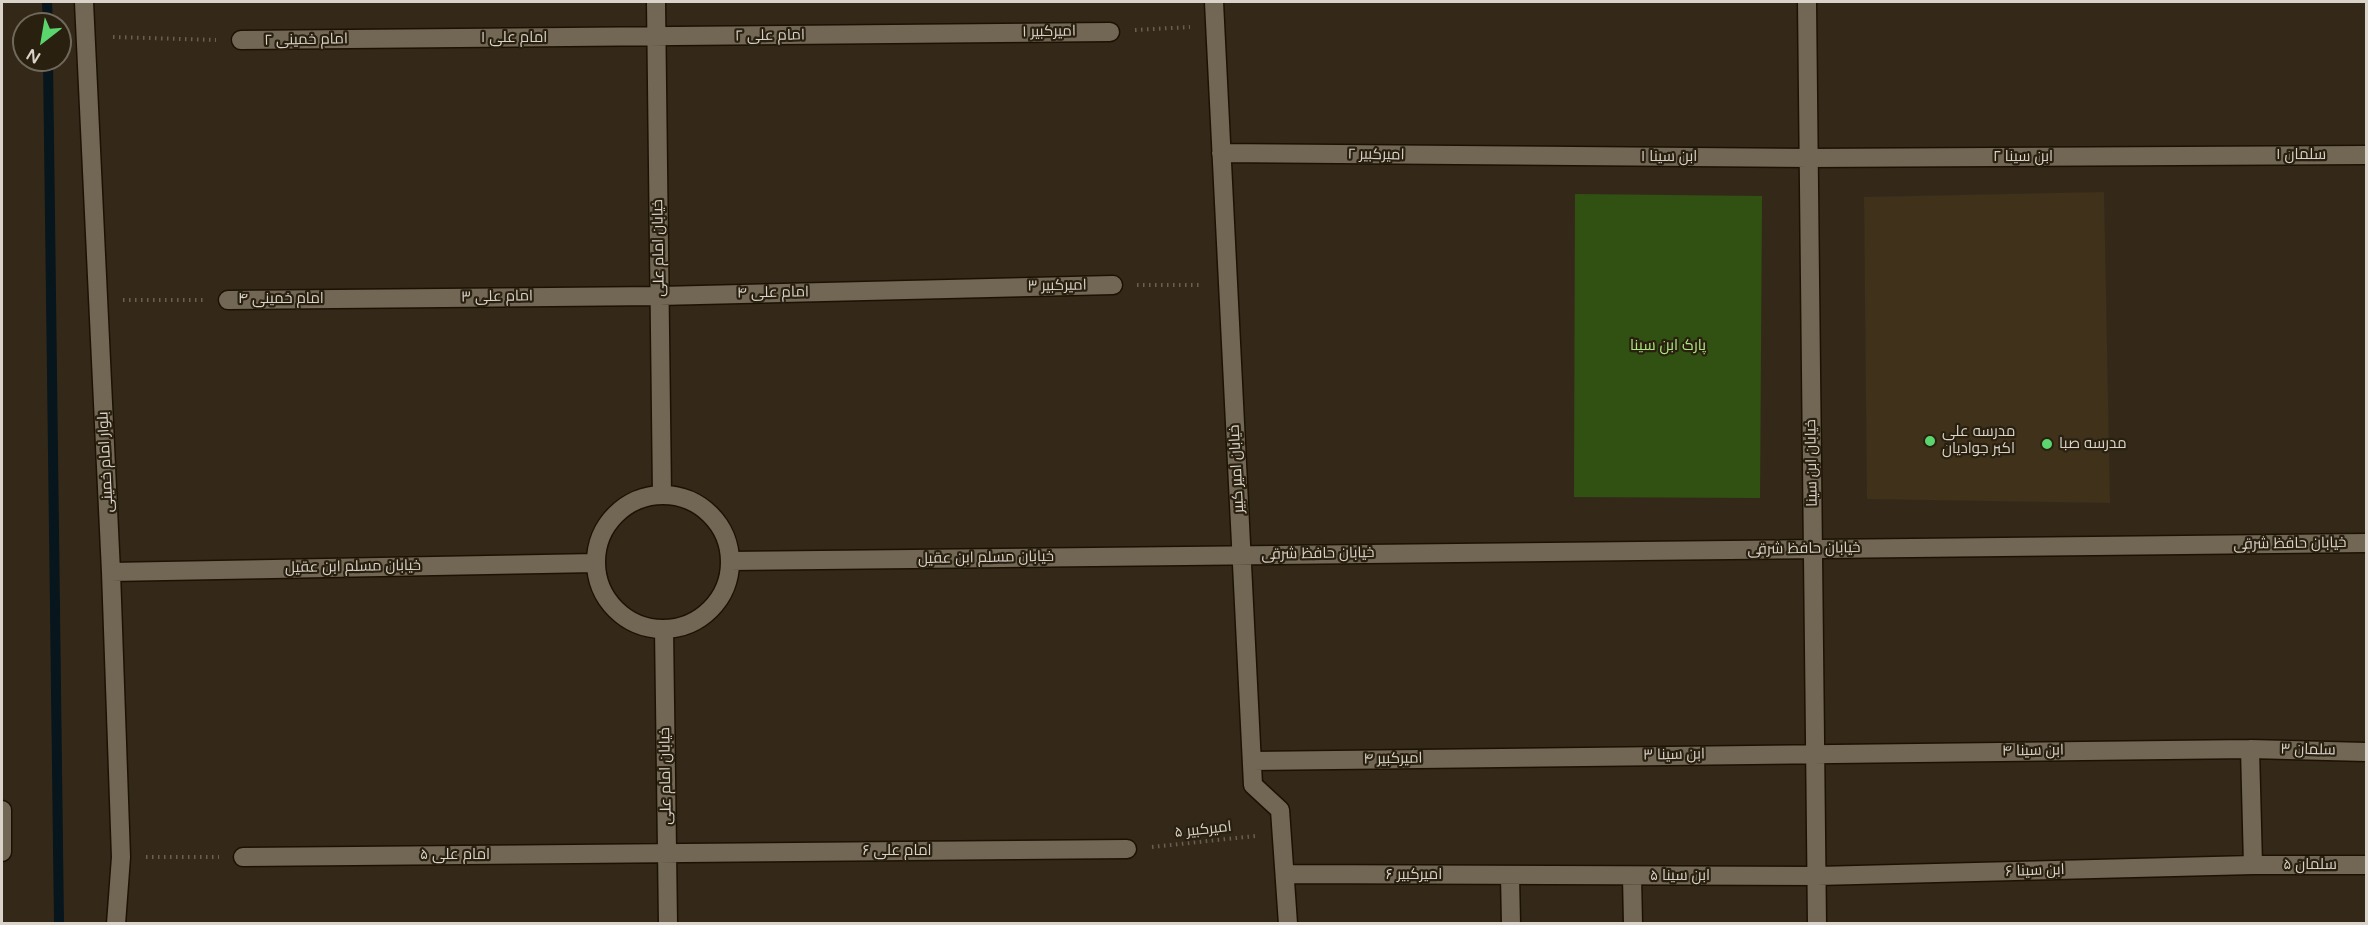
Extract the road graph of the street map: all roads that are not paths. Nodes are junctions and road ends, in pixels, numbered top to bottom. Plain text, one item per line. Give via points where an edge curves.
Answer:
1 (84, 2) edge
2 (656, 2) edge
3 (1214, 2) edge
4 (1807, 2) edge
5 (1110, 32) road end
6 (883, 34) joint
7 (656, 37) junction
8 (371, 39) joint
9 (241, 40) road end
10 (1221, 153) junction
11 (2367, 154) edge
12 (2236, 155) joint
13 (1530, 156) joint
14 (1809, 158) junction
15 (1113, 285) road end
16 (886, 291) joint
17 (659, 296) junction
18 (334, 299) joint
19 (228, 300) road end
20 (662, 495) junction
21 (2367, 543) edge
22 (1813, 549) junction
23 (1242, 555) junction
24 (730, 561) junction
25 (596, 562) junction
26 (111, 572) junction
27 (664, 629) junction
28 (2250, 749) junction
29 (2367, 752) edge
30 (1815, 753) junction
31 (1533, 757) joint
32 (1252, 761) junction
33 (2, 810) edge
34 (2, 844) edge
35 (1127, 849) road end
36 (2, 852) edge
37 (667, 853) junction
38 (243, 857) road end
39 (2253, 865) junction
40 (2367, 865) edge
41 (1285, 874) junction
42 (1510, 876) junction
43 (1544, 876) joint
44 (1632, 876) junction
45 (1817, 876) junction
46 (116, 924) edge
47 (668, 924) edge
48 (1288, 924) edge
49 (1511, 924) edge
50 (1633, 924) edge
51 (1817, 924) edge

1 - 26 street, بلوار امام خمینی
2 - 7 street, خیابان امام علی
3 - 10 street, خیابان امیر کبیر
4 - 14 street, خیابان ابن سینا
5 - 6 street, امیرکبیر ۱
6 - 7 street, امام علی ۲
7 - 8 street, امام علی ۱
7 - 17 street, خیابان امام علی
8 - 9 street, امام خمینی ۲
10 - 13 street, امیرکبیر ۲
10 - 23 street, خیابان امیر کبیر
11 - 12 street, سلمان ۱
12 - 14 street, ابن سینا ۲
13 - 14 street, ابن سینا ۱
14 - 22 street, خیابان ابن سینا
15 - 16 street, امیرکبیر ۳
16 - 17 street, امام علی ۴
17 - 18 street, امام علی ۳
17 - 20 street, خیابان امام علی
18 - 19 street, امام خمینی ۴
20 - 24 street via 680,497 710,514 727,544
20 - 25 street via 645,497 615,515 604,529
21 - 22 street, خیابان حافظ شرقی
22 - 23 street, خیابان حافظ شرقی
22 - 30 street, خیابان ابن سینا
23 - 24 street, خیابان مسلم ابن عقیل
23 - 32 street, خیابان امیر کبیر
24 - 27 street via 722,595 711,609 681,626
25 - 26 street, خیابان مسلم ابن عقیل
25 - 27 street via 602,588 616,609 638,623
26 - 46 street, بلوار امام خمینی via 121,857
27 - 37 street, خیابان امام علی
28 - 29 street, سلمان ۳
28 - 30 street, ابن سینا ۴
28 - 39 street
30 - 31 street, ابن سینا ۳
30 - 45 street, خیابان ابن سینا
31 - 32 street, امیرکبیر ۴
32 - 41 street, خیابان امیر کبیر via 1253,786 1280,810
33 - 34 street
34 - 36 street
35 - 37 street, امام علی ۶
37 - 38 street, امام علی ۵
37 - 47 street, خیابان امام علی
39 - 40 street, سلمان ۵
39 - 45 street, ابن سینا ۶
41 - 42 street, امیرکبیر ۶
41 - 48 street, خیابان امیر کبیر
42 - 43 street, امیرکبیر ۶
42 - 49 street
43 - 44 street, ابن سینا ۵
44 - 45 street, ابن سینا ۵
44 - 50 street
45 - 51 street, خیابان ابن سینا

